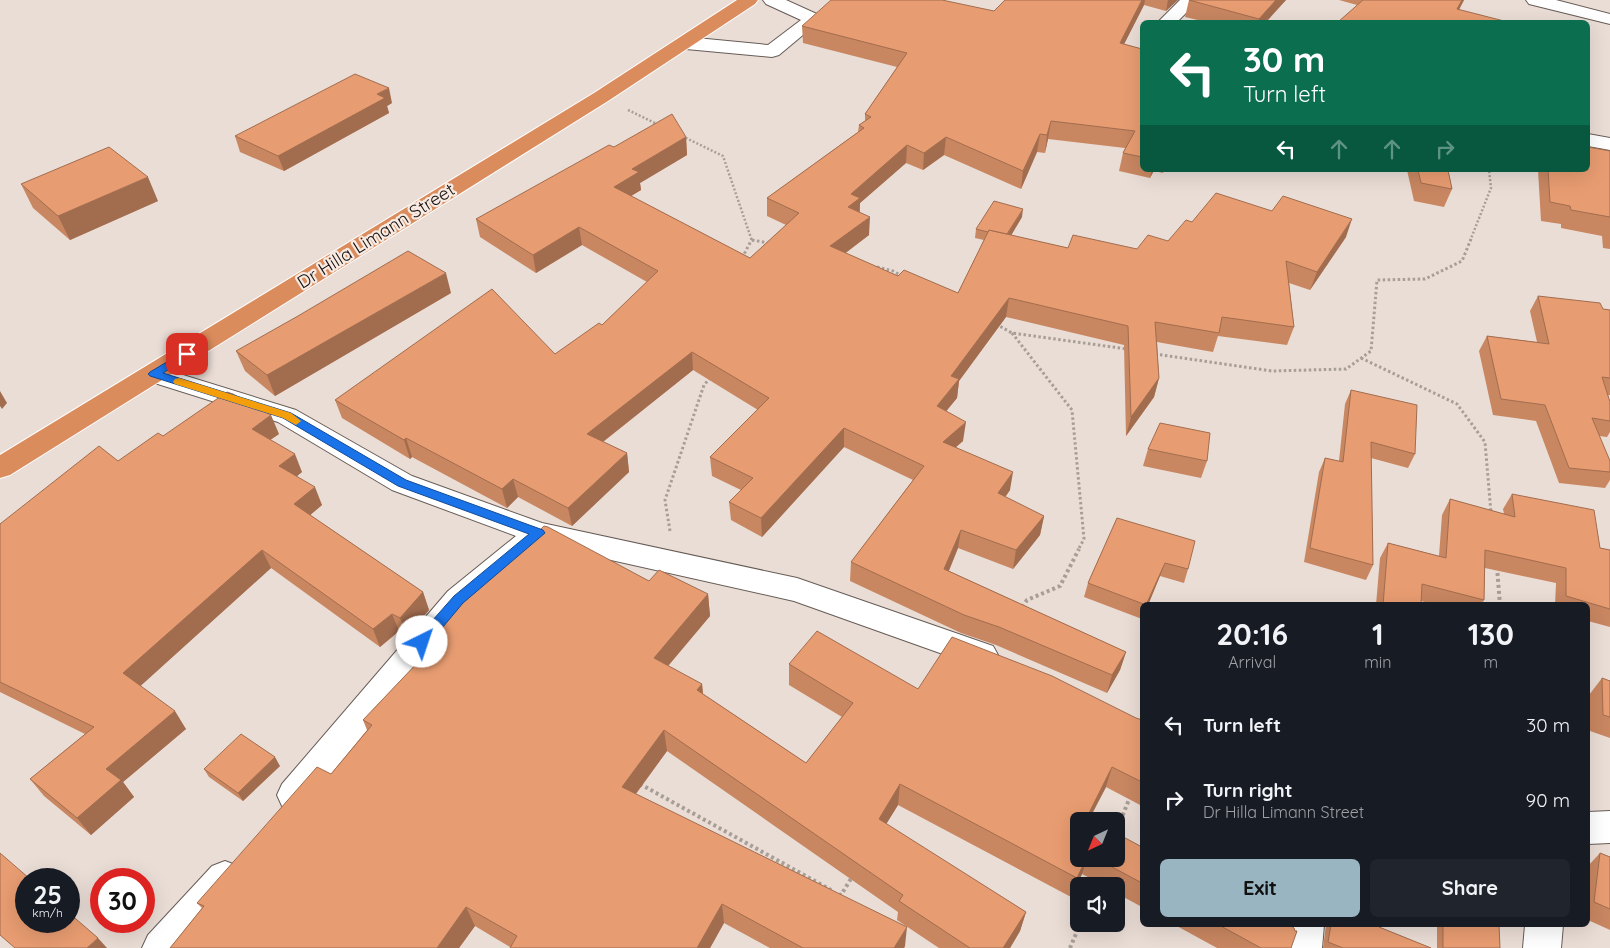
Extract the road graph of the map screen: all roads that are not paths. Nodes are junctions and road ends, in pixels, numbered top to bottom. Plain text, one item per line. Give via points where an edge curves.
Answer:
1 (749, 0) edge
2 (772, 0) edge
3 (1190, 0) edge
4 (1536, 0) edge
5 (1610, 19) edge
6 (1169, 20) edge
7 (686, 43) junction
8 (1590, 140) edge
9 (1610, 144) edge
10 (154, 374) junction
11 (0, 468) edge
12 (539, 533) junction
13 (996, 661) edge
14 (276, 816) edge
15 (1610, 827) edge
16 (1590, 828) edge
17 (244, 854) edge
18 (1305, 927) edge
19 (1544, 927) edge
20 (161, 948) edge
21 (1303, 948) edge
22 (1542, 948) edge

1 - 7 highway, Dr Hilla Limann Street
2 - 7 street via 813,19 772,51
3 - 6 street
4 - 5 street
7 - 10 highway, Dr Hilla Limann Street
8 - 9 street
10 - 11 highway, Dr Hilla Limann Street
10 - 12 street via 287,416 402,483
12 - 13 street via 797,590
12 - 14 street via 459,599
15 - 16 street
17 - 20 street
18 - 21 street
19 - 22 street

